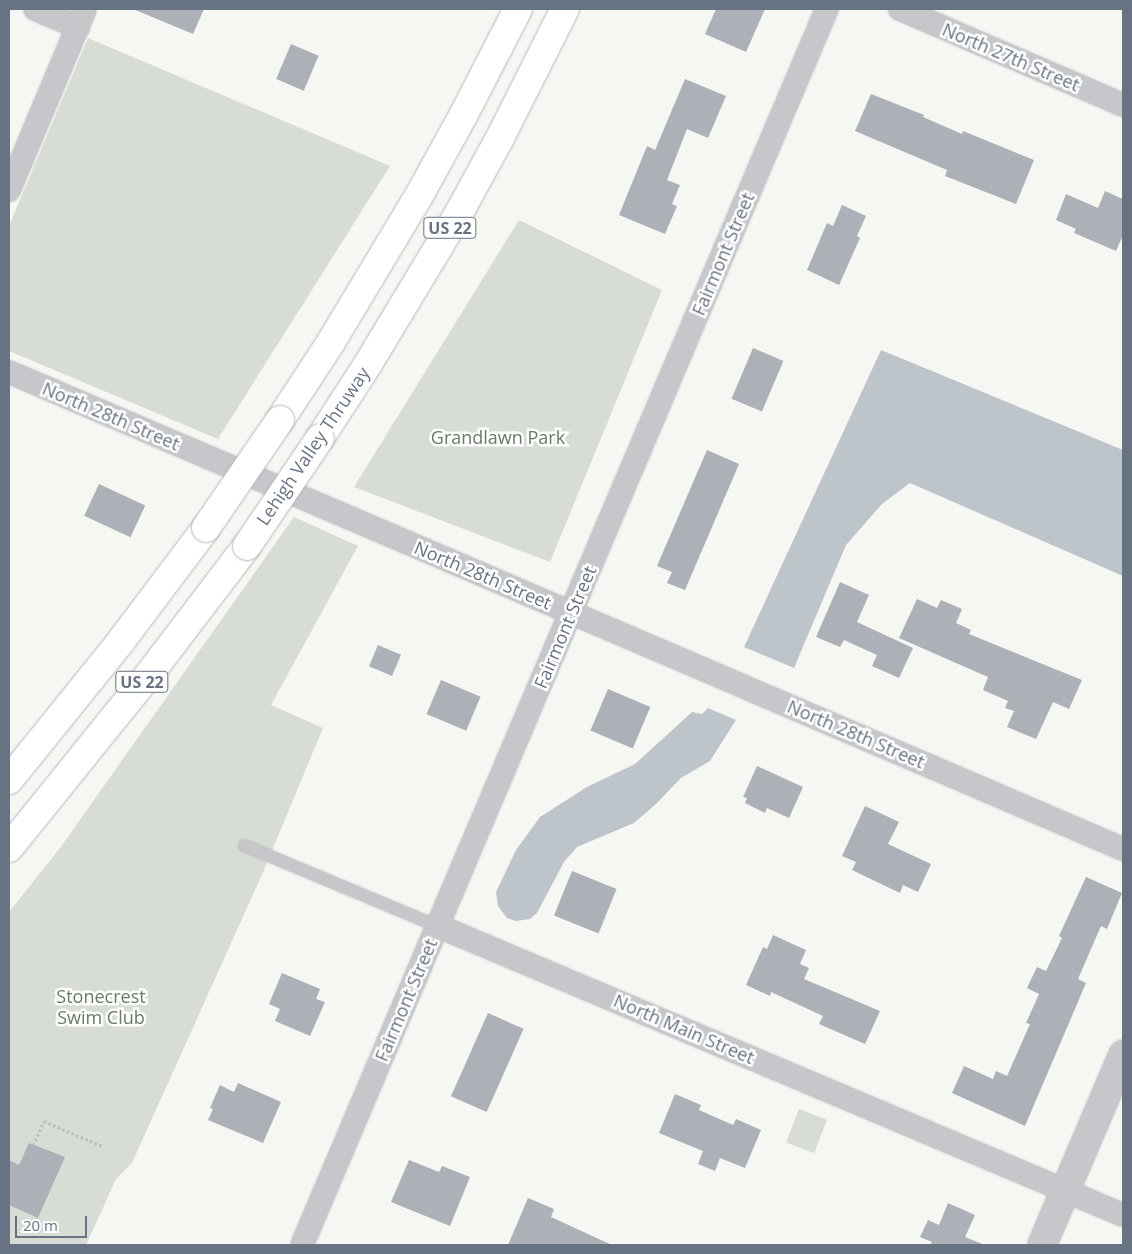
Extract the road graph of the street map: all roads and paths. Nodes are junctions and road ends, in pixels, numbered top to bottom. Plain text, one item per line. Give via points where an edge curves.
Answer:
1 (35, 9) edge
2 (518, 9) edge
3 (565, 9) edge
4 (827, 9) edge
5 (900, 9) edge
6 (82, 18) edge
7 (1123, 105) edge
8 (9, 190) edge
9 (9, 372) edge
10 (571, 613) junction
11 (9, 780) edge
12 (244, 845) dead end
13 (9, 848) edge
14 (1123, 849) edge
15 (438, 926) junction
16 (1123, 1055) edge
17 (33, 1145) dead end
18 (102, 1146) dead end
19 (1065, 1190) junction
20 (1123, 1215) edge
21 (308, 1243) edge
22 (1042, 1245) edge

1 - 6 street
2 - 11 highway, US 22, bridge via 464,116 332,342 206,528 121,641
3 - 13 highway, Lehigh Valley Thruway / US 22, bridge via 459,213 320,438 247,546
4 - 10 street, Fairmont Street
5 - 7 street, North 27th Street
6 - 8 street
9 - 10 street, North 28th Street
10 - 14 street, North 28th Street
10 - 15 street, Fairmont Street
12 - 15 lane, North Main Street
15 - 19 street, North Main Street
15 - 21 street, Fairmont Street
16 - 19 street
17 - 18 path via 44,1121
19 - 20 street, North Main Street
19 - 22 street

